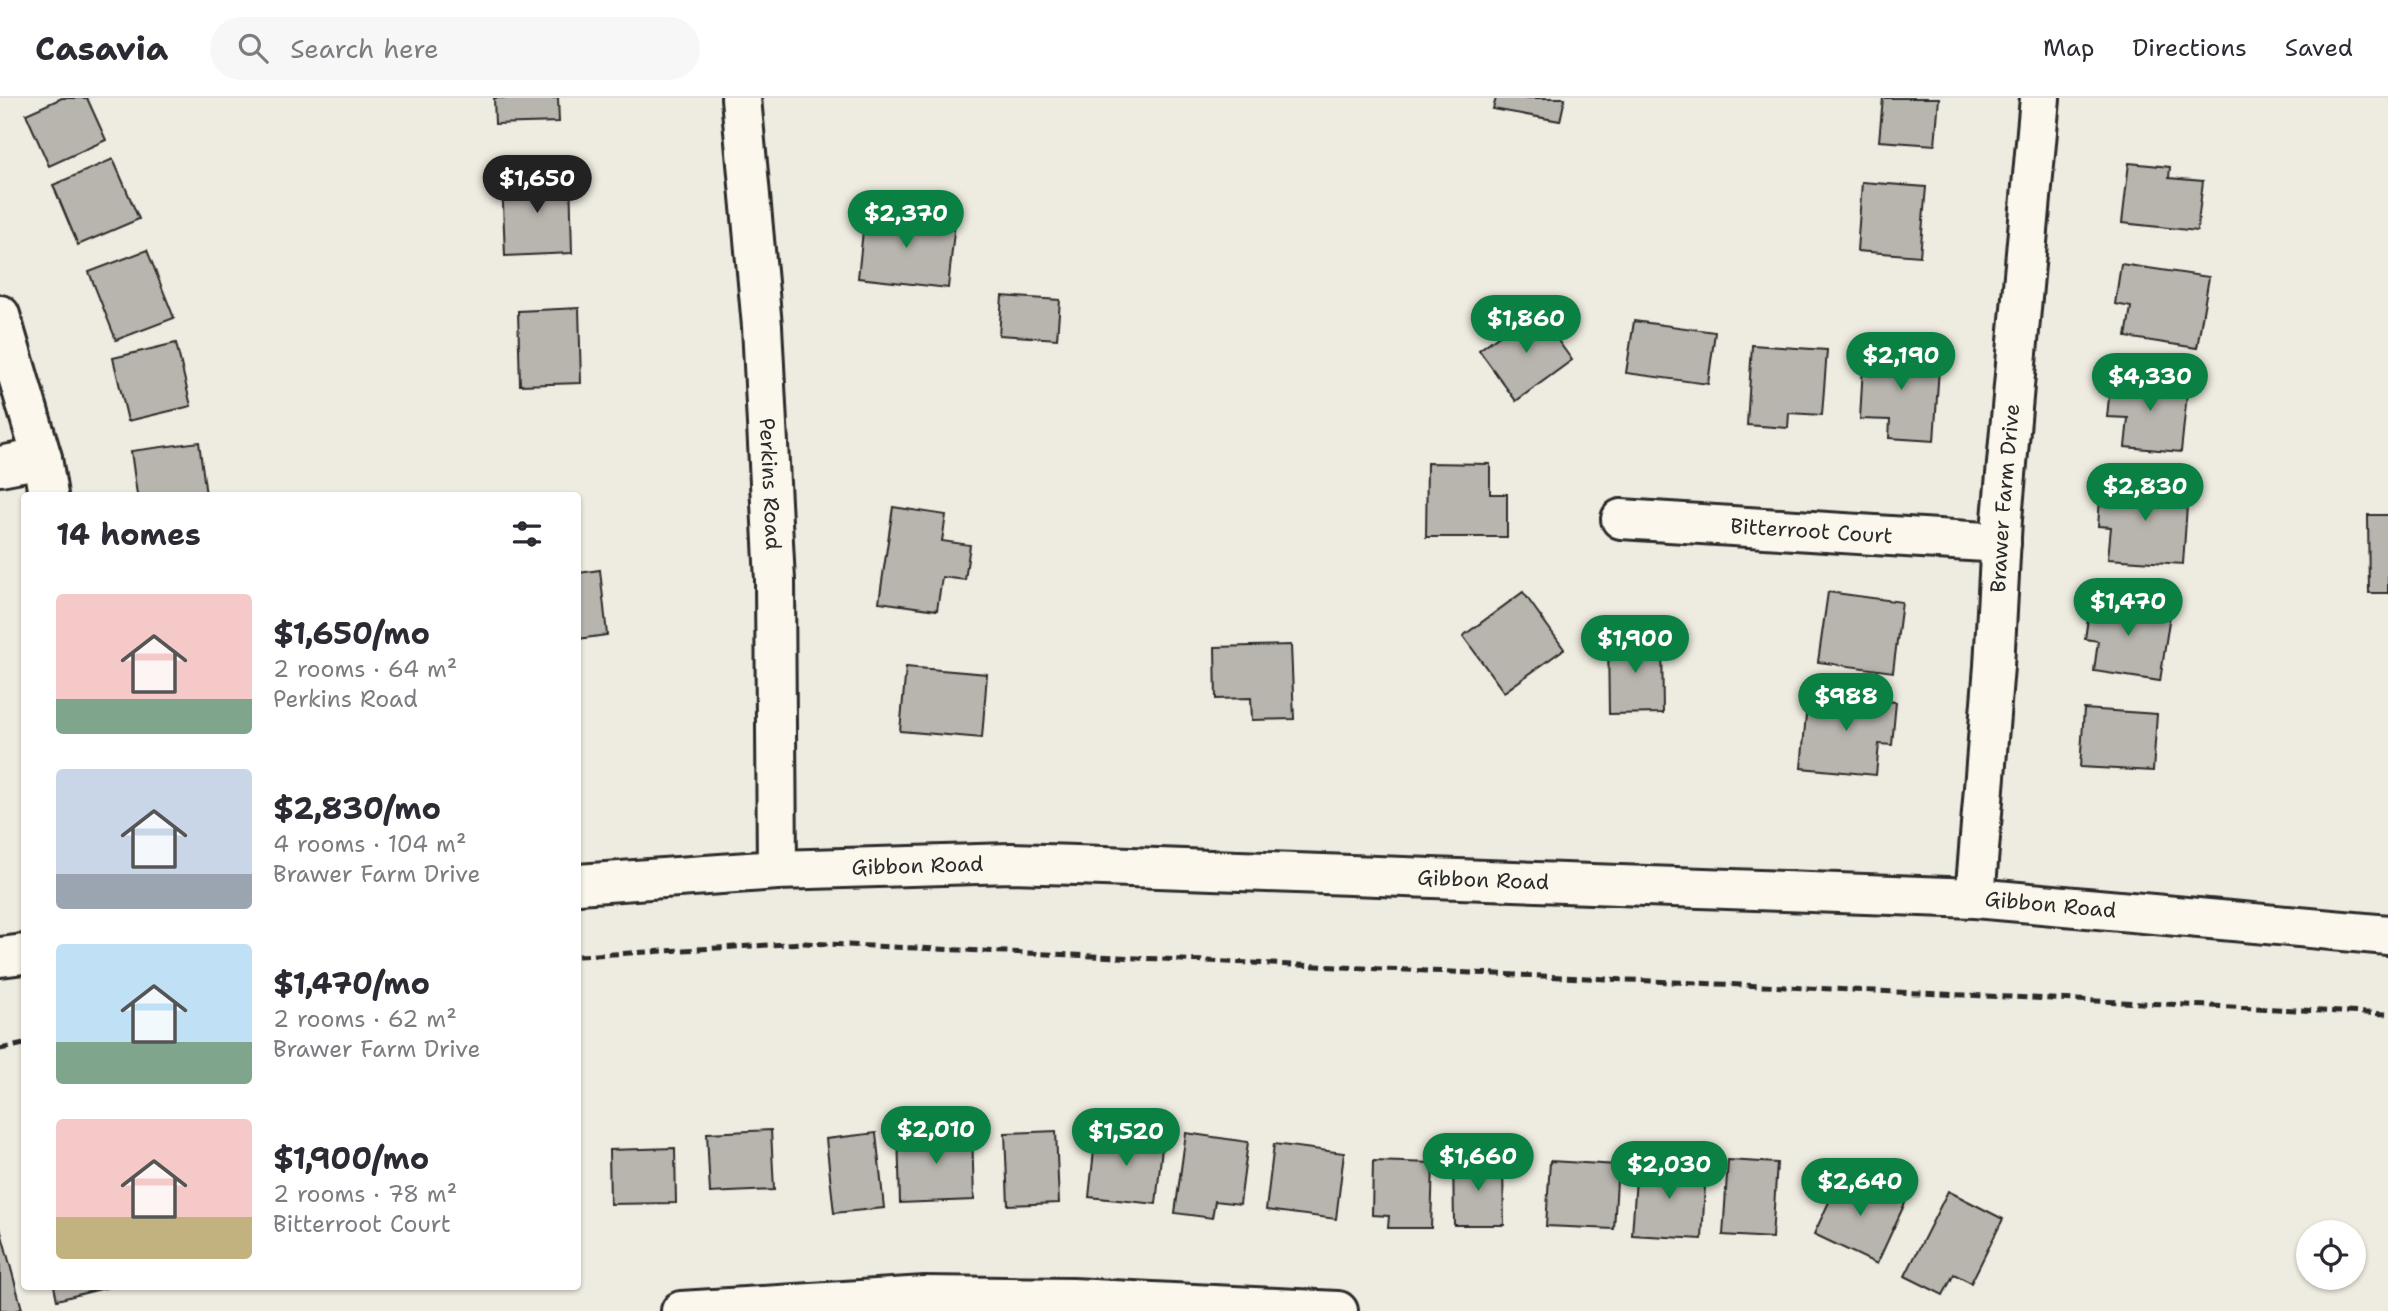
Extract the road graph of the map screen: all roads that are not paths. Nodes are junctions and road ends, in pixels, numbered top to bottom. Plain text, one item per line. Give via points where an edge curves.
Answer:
1 (741, 98) edge
2 (2040, 98) edge
3 (0, 315) edge
4 (42, 458) junction
5 (0, 467) edge
6 (48, 492) edge
7 (1621, 519) dead end
8 (2001, 543) junction
9 (777, 870) junction
10 (581, 884) edge
11 (1975, 898) junction
12 (2388, 935) edge
13 (21, 954) edge
14 (0, 957) edge
15 (1072, 1305) edge
16 (681, 1311) edge
17 (1338, 1311) edge

1 - 9 street, Perkins Road via 762,326 775,581
2 - 8 street, Brawer Farm Drive
3 - 4 street
4 - 5 street
4 - 6 street
7 - 8 street, Bitterroot Court
8 - 11 street, Brawer Farm Drive
9 - 10 street, Gibbon Road
9 - 11 street, Gibbon Road via 1076,864
11 - 12 street, Gibbon Road
13 - 14 street
15 - 16 street via 925,1296
15 - 17 street

